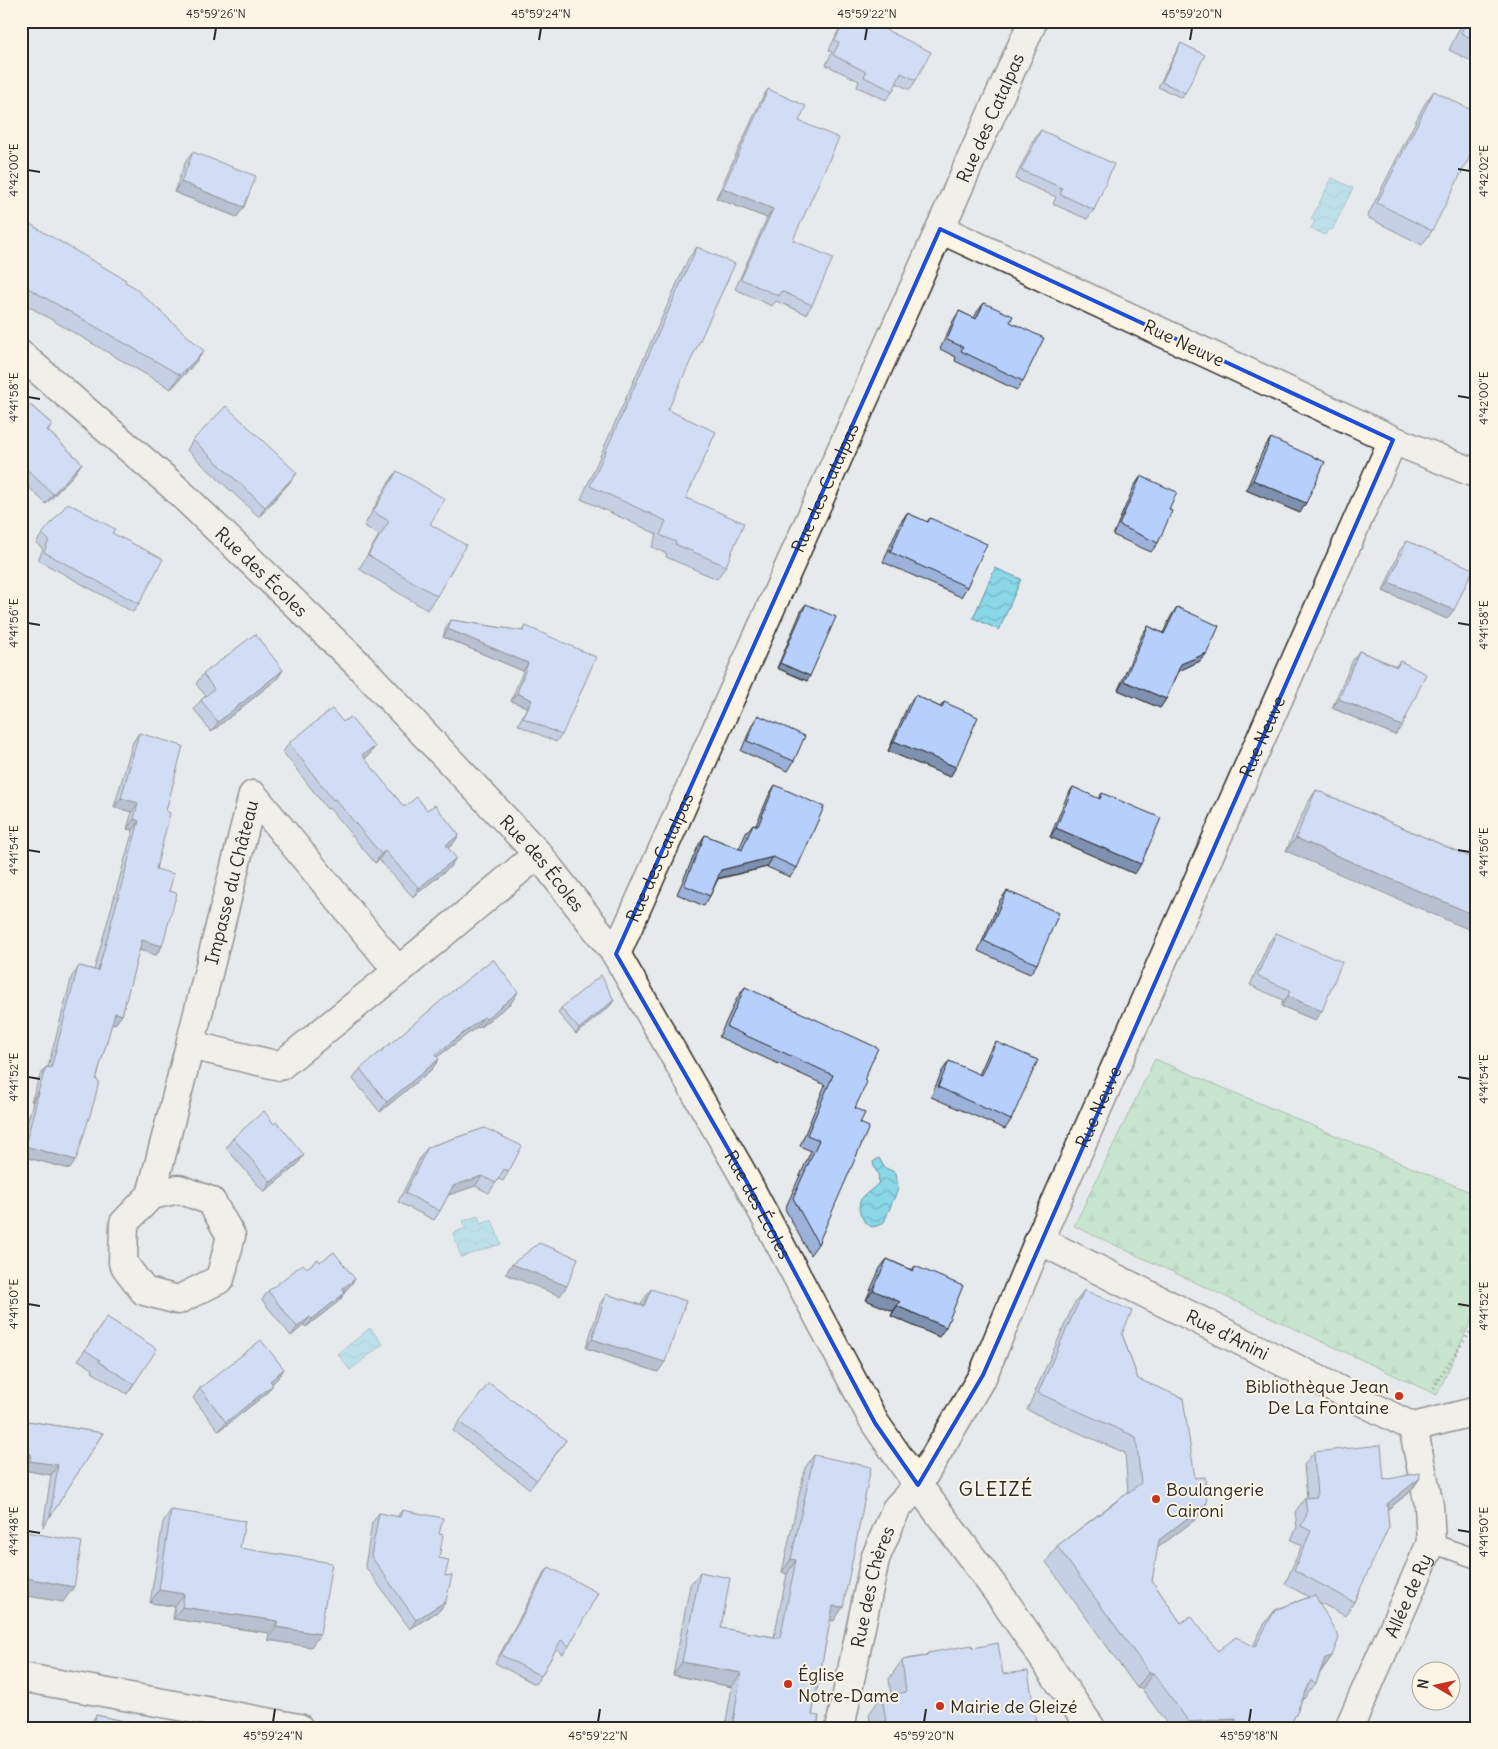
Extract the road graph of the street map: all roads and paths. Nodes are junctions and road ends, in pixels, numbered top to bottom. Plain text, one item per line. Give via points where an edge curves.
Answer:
1 (1033, 21) edge
2 (940, 229) junction
3 (21, 354) edge
4 (1393, 440) junction
5 (1477, 474) edge
6 (538, 854) junction
7 (616, 954) junction
8 (398, 971) junction
9 (190, 1046) junction
10 (151, 1194) dead end
11 (1038, 1240) junction
12 (1477, 1322) edge
13 (1477, 1411) edge
14 (1413, 1428) junction
15 (918, 1485) junction
16 (1431, 1543) junction
17 (1477, 1559) edge
18 (21, 1677) edge
19 (195, 1718) edge
20 (299, 1728) edge
21 (840, 1728) edge
22 (1091, 1728) edge
23 (1349, 1728) edge

1 - 2 street, Rue des Catalpas
2 - 4 street, Rue Neuve
2 - 7 street, Rue des Catalpas
3 - 6 street, Rue des Écoles via 173,486 359,665
4 - 5 street
4 - 11 street, Rue Neuve
6 - 7 street, Rue des Écoles
6 - 8 street
7 - 15 street, Rue des Écoles via 742,1173 875,1423
8 - 9 street via 280,1066
8 - 9 street, Impasse du Château via 253,796
9 - 10 street, Impasse du Château
11 - 14 street, Rue d'Anini
11 - 15 street, Rue Neuve via 982,1375
12 - 14 path via 1442,1373
13 - 14 street
14 - 16 street, Allée de Ry via 1430,1505
15 - 21 street, Rue des Chères via 896,1509 875,1559
15 - 22 street, Rue des Écoles
16 - 17 lane
16 - 23 street, Allée de Ry
18 - 19 street
19 - 20 street

